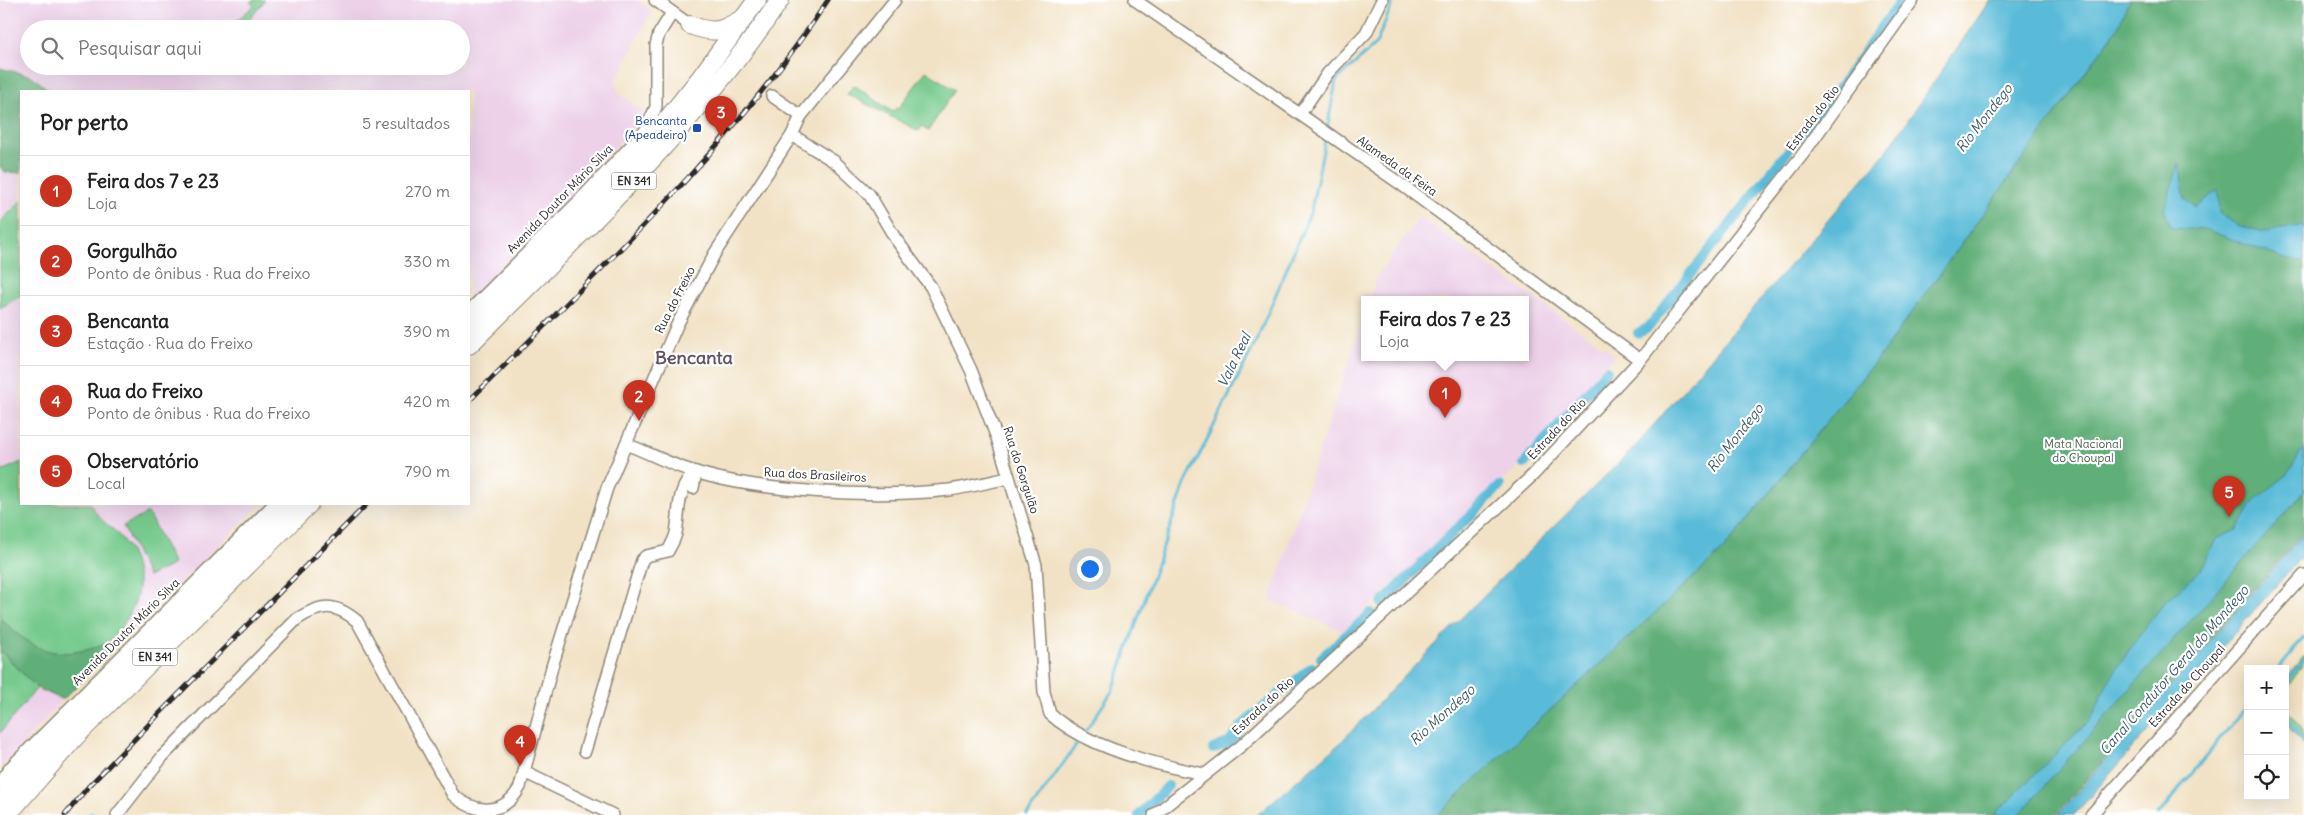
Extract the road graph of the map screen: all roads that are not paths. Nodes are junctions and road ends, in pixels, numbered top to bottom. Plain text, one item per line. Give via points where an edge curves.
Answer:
1 (655, 0) edge
2 (757, 0) edge
3 (780, 0) edge
4 (895, 0) edge
5 (1135, 0) edge
6 (1376, 0) edge
7 (1382, 0) edge
8 (1913, 0) edge
9 (672, 12) junction
10 (746, 16) junction
11 (690, 25) junction
12 (701, 77) junction
13 (772, 96) dead end
14 (1297, 112) junction
15 (801, 116) junction
16 (792, 136) junction
17 (470, 310) edge
18 (470, 325) edge
19 (470, 344) edge
20 (1640, 360) junction
21 (626, 444) junction
22 (696, 472) junction
23 (1008, 478) junction
24 (693, 488) dead end
25 (273, 505) edge
26 (289, 505) edge
27 (308, 505) edge
28 (2304, 575) edge
29 (585, 751) dead end
30 (524, 772) junction
31 (1204, 774) junction
32 (0, 782) edge
33 (0, 801) edge
34 (7, 815) edge
35 (117, 815) edge
36 (613, 815) edge
37 (1154, 815) edge
38 (2091, 815) edge

1 - 9 street
2 - 10 highway
3 - 19 highway, EN 341 via 688,121 634,180
4 - 15 street, Rua do Freixo
5 - 14 street, Alameda da Feira
6 - 14 street via 1363,27 1325,67
7 - 14 street via 1366,33
8 - 20 street, Estrada do Rio via 1803,154
9 - 11 street
9 - 17 street, Avenida Doutor Mário Silva via 656,45 656,107 645,130
10 - 11 highway via 717,32
10 - 12 highway, EN 341
11 - 12 highway via 709,47 710,54
12 - 18 highway, EN 341 via 625,172
13 - 15 street
14 - 20 street, Alameda da Feira
15 - 16 street, Rua do Freixo
16 - 21 street, Rua do Freixo via 715,253 677,325
16 - 23 street, Rua do Gorgulão via 835,162 860,184 922,273 971,370 997,438
20 - 31 street, Estrada do Rio via 1533,475 1241,746
21 - 22 street, Rua dos Brasileiros
21 - 30 street, Rua do Freixo via 601,507
22 - 23 street, Rua dos Brasileiros via 755,485 859,492 949,490
22 - 24 street
22 - 29 street via 684,486 678,501 676,534 668,551 642,560
23 - 31 street, Rua do Gorgulão via 1036,565 1044,692 1050,714 1088,738 1138,757
25 - 32 street, Avenida Doutor Mário Silva via 10,768
26 - 33 highway, EN 341 via 62,730
27 - 34 highway, EN 341 via 76,736
28 - 38 street, Estrada do Choupal
30 - 35 street, Rua do Freixo via 513,802 506,810 479,814 467,809 453,795 357,621 337,608 323,607 297,619 200,716 151,770
30 - 36 street
31 - 37 street, Estrada do Rio

